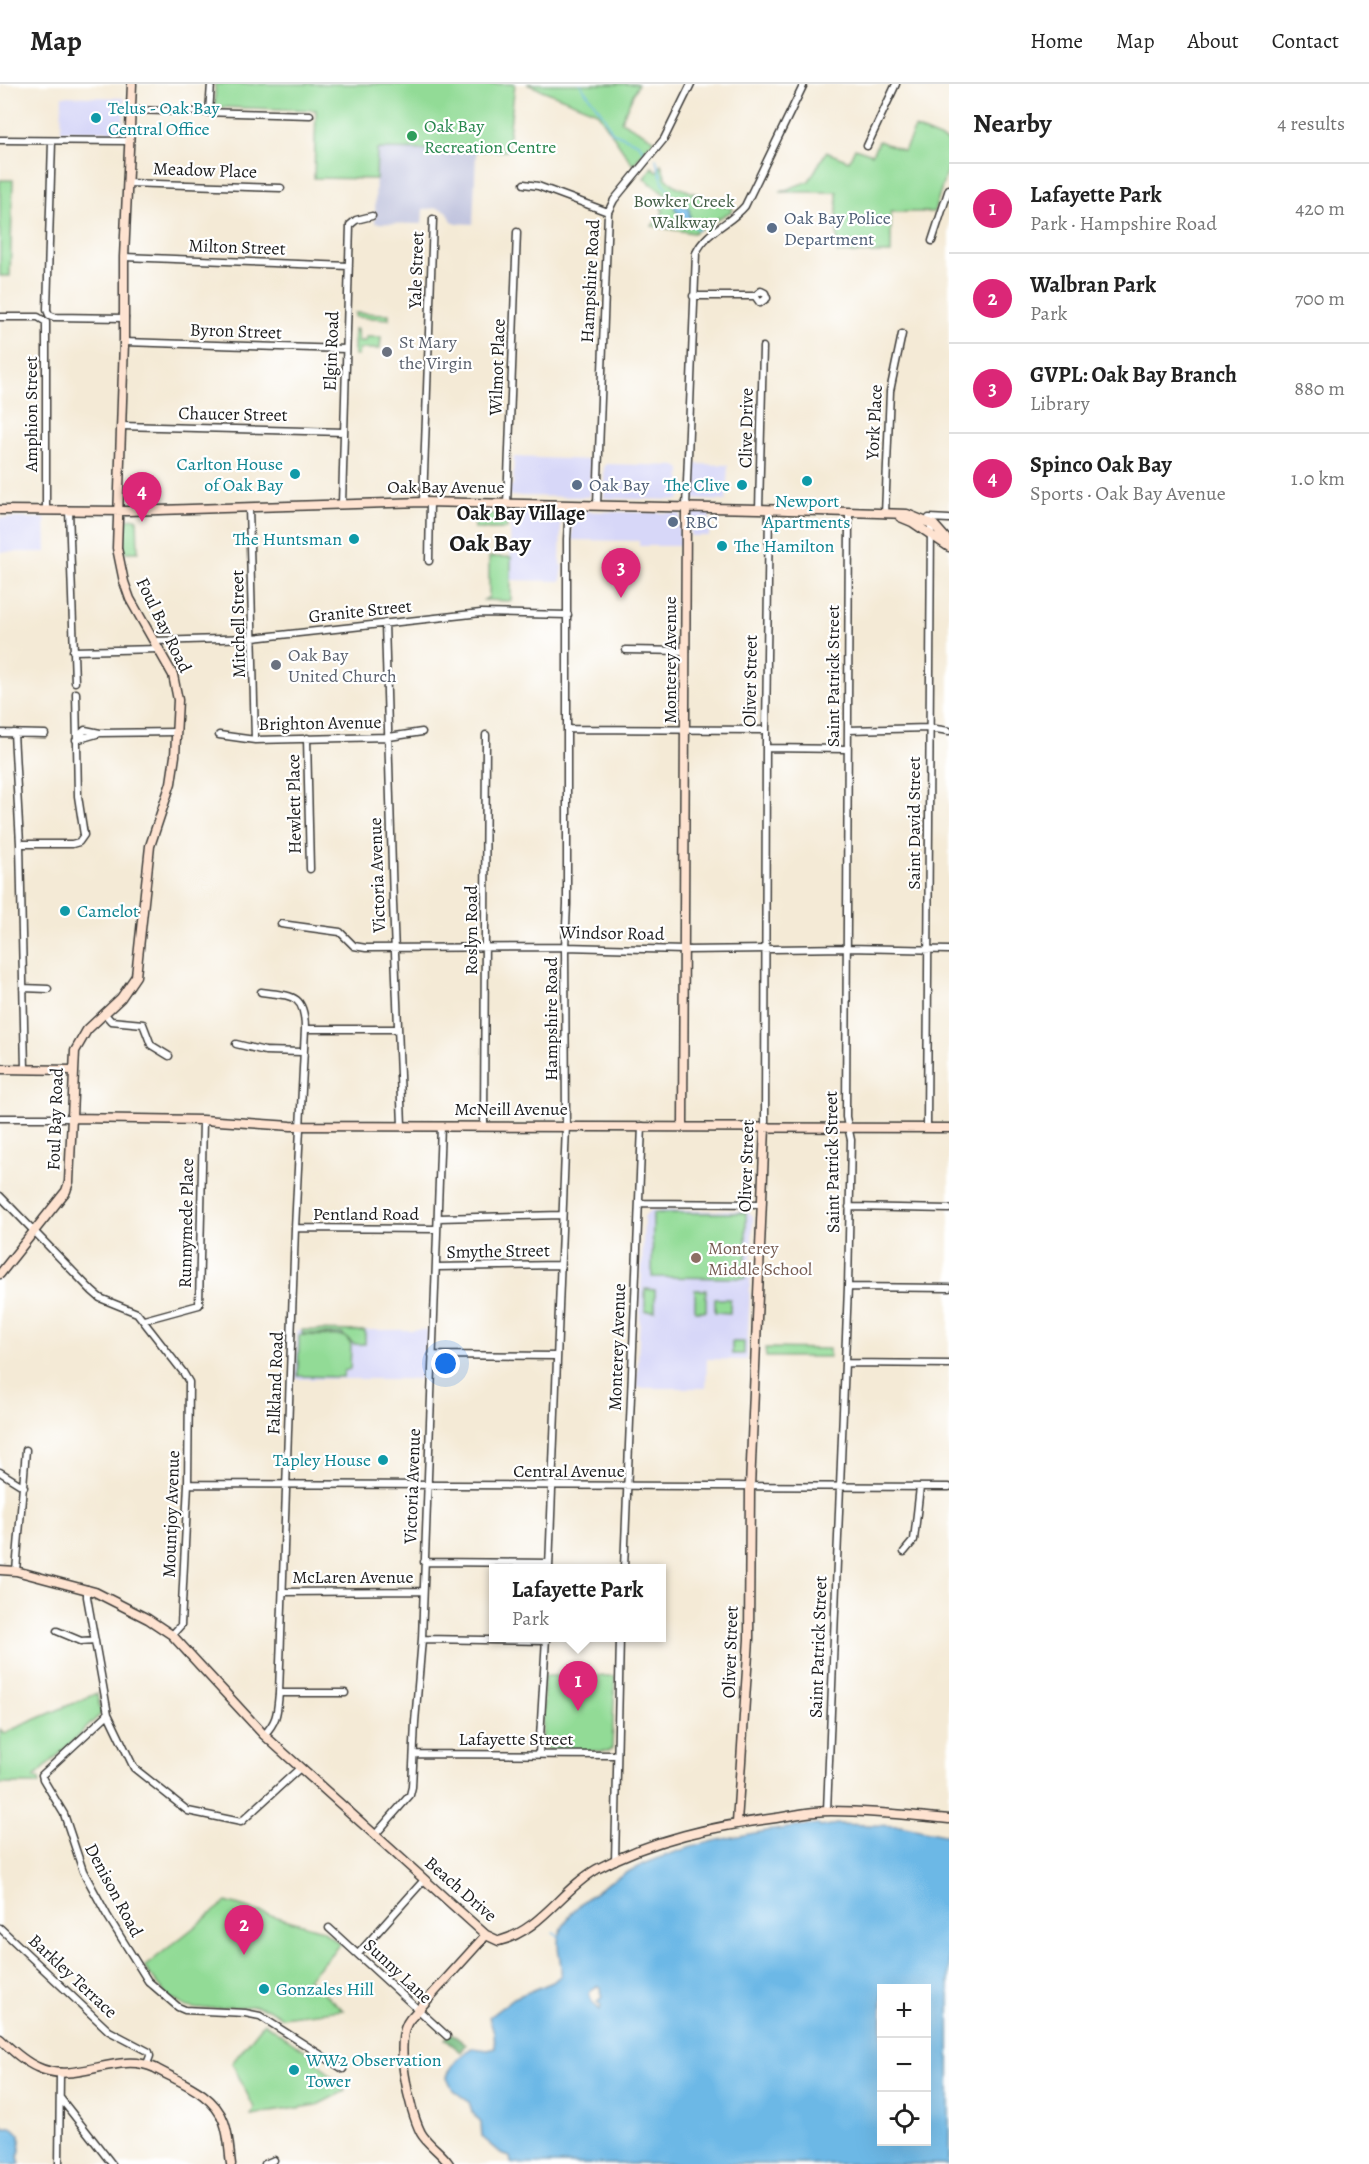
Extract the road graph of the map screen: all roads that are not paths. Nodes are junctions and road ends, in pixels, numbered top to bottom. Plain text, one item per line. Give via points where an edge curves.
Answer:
1 (132, 84) edge
2 (211, 84) edge
3 (691, 84) edge
4 (804, 84) edge
5 (896, 84) edge
6 (131, 110) junction
7 (209, 112) junction
8 (309, 116) dead end
9 (0, 140) edge
10 (52, 141) junction
11 (129, 141) junction
12 (867, 146) dead end
13 (127, 183) junction
14 (524, 184) dead end
15 (281, 188) dead end
16 (949, 189) edge
17 (608, 212) junction
18 (372, 216) dead end
19 (433, 219) dead end
20 (517, 232) dead end
21 (932, 241) dead end
22 (124, 257) junction
23 (349, 266) junction
24 (693, 296) junction
25 (755, 296) dead end
26 (0, 317) edge
27 (46, 317) junction
28 (124, 318) junction
29 (902, 334) dead end
30 (124, 342) junction
31 (763, 347) dead end
32 (346, 349) junction
33 (121, 426) junction
34 (344, 432) junction
35 (426, 502) junction
36 (342, 504) junction
37 (507, 504) junction
38 (569, 505) junction
39 (597, 505) junction
40 (249, 507) junction
41 (686, 507) junction
42 (764, 509) junction
43 (0, 510) edge
44 (46, 510) junction
45 (69, 510) junction
46 (118, 511) junction
47 (849, 513) junction
48 (888, 514) junction
49 (949, 519) edge
50 (931, 521) junction
51 (931, 534) junction
52 (949, 542) edge
53 (949, 547) edge
54 (429, 561) dead end
55 (568, 615) junction
56 (386, 623) junction
57 (253, 638) junction
58 (155, 641) junction
59 (160, 649) junction
60 (626, 650) dead end
61 (73, 651) junction
62 (686, 651) junction
63 (75, 682) dead end
64 (76, 693) dead end
65 (929, 728) junction
66 (567, 729) junction
67 (686, 730) junction
68 (766, 730) junction
69 (848, 730) junction
70 (949, 731) edge
71 (177, 732) junction
72 (422, 732) dead end
73 (0, 734) edge
74 (14, 734) junction
75 (45, 734) dead end
76 (219, 735) dead end
77 (486, 735) dead end
78 (389, 737) junction
79 (307, 738) junction
80 (75, 740) junction
81 (255, 740) junction
82 (766, 748) junction
83 (848, 749) junction
84 (20, 844) junction
85 (310, 869) dead end
86 (281, 924) dead end
87 (565, 947) junction
88 (395, 948) junction
89 (485, 948) junction
90 (847, 948) junction
91 (766, 949) junction
92 (684, 950) junction
93 (928, 950) junction
94 (949, 950) edge
95 (23, 988) junction
96 (48, 988) dead end
97 (261, 992) dead end
98 (104, 1013) junction
99 (305, 1029) junction
100 (398, 1029) junction
101 (236, 1044) dead end
102 (302, 1052) junction
103 (169, 1056) dead end
104 (0, 1069) edge
105 (25, 1069) junction
106 (73, 1070) junction
107 (0, 1118) edge
108 (72, 1118) junction
109 (203, 1120) junction
110 (402, 1125) junction
111 (302, 1126) junction
112 (441, 1126) junction
113 (484, 1126) junction
114 (566, 1126) junction
115 (642, 1126) junction
116 (682, 1126) junction
117 (847, 1126) junction
118 (765, 1127) junction
119 (927, 1127) junction
120 (949, 1128) edge
121 (0, 1196) edge
122 (639, 1203) junction
123 (762, 1204) junction
124 (849, 1207) junction
125 (949, 1209) edge
126 (562, 1215) junction
127 (438, 1218) junction
128 (295, 1228) junction
129 (437, 1229) junction
130 (35, 1231) junction
131 (560, 1265) junction
132 (436, 1267) junction
133 (0, 1274) edge
134 (848, 1287) junction
135 (949, 1288) edge
136 (144, 1320) junction
137 (432, 1355) junction
138 (557, 1356) junction
139 (845, 1363) junction
140 (949, 1364) edge
141 (26, 1450) dead end
142 (0, 1472) edge
143 (188, 1484) junction
144 (286, 1485) junction
145 (427, 1485) junction
146 (552, 1486) junction
147 (628, 1486) junction
148 (24, 1487) junction
149 (750, 1487) junction
150 (840, 1487) junction
151 (920, 1487) junction
152 (949, 1487) edge
153 (904, 1552) dead end
154 (424, 1562) junction
155 (489, 1564) edge
156 (549, 1564) edge
157 (624, 1564) edge
158 (0, 1570) edge
159 (16, 1571) junction
160 (91, 1590) junction
161 (423, 1591) junction
162 (283, 1592) junction
163 (57, 1631) dead end
164 (172, 1635) junction
165 (422, 1639) junction
166 (489, 1639) edge
167 (95, 1640) junction
168 (546, 1642) edge
169 (620, 1642) edge
170 (279, 1693) junction
171 (345, 1694) dead end
172 (108, 1713) junction
173 (264, 1734) junction
174 (414, 1754) junction
175 (539, 1754) junction
176 (617, 1755) junction
177 (300, 1768) junction
178 (827, 1811) junction
179 (949, 1819) edge
180 (737, 1823) junction
181 (375, 1835) junction
182 (615, 1861) junction
183 (424, 1880) junction
184 (0, 1928) edge
185 (329, 1928) dead end
186 (486, 1935) junction
187 (358, 1954) junction
188 (418, 2010) junction
189 (447, 2036) dead end
190 (0, 2039) edge
191 (147, 2064) junction
192 (343, 2069) dead end
193 (60, 2072) junction
194 (62, 2099) junction
195 (274, 2160) dead end
196 (59, 2164) edge
197 (112, 2164) edge
198 (231, 2164) edge
199 (265, 2164) edge
200 (449, 2164) edge

1 - 6 street, Foul Bay Road
2 - 7 street
3 - 17 street, Hampshire Road via 664,139
4 - 24 street, Monterey Avenue via 746,206 700,243 694,260
5 - 12 street
6 - 7 street
6 - 11 street, Foul Bay Road
7 - 8 street
9 - 10 street
10 - 11 street
10 - 27 street, Amphion Street
11 - 13 street, Foul Bay Road
13 - 15 street, Meadow Place
13 - 22 street, Foul Bay Road
14 - 17 street
16 - 21 street
17 - 39 street, Hampshire Road
18 - 23 street, Elgin Road via 350,225
19 - 35 street, Yale Street
20 - 37 street, Wilmot Place
22 - 23 street, Milton Street
22 - 28 street, Foul Bay Road
23 - 32 street, Elgin Road
24 - 25 street
24 - 41 street, Monterey Avenue
26 - 27 street
27 - 28 street
27 - 44 street, Amphion Street
28 - 30 street, Foul Bay Road
29 - 48 street, York Place via 891,384
30 - 32 street, Byron Street
30 - 33 street, Foul Bay Road
31 - 42 street, Clive Drive
32 - 34 street, Elgin Road
33 - 34 street, Chaucer Street
33 - 46 street, Foul Bay Road
34 - 36 street, Elgin Road
35 - 36 street, Oak Bay Avenue
35 - 37 street, Oak Bay Avenue
35 - 54 street, Yale Street
36 - 40 street, Oak Bay Avenue
37 - 38 street, Oak Bay Avenue
38 - 39 street, Oak Bay Avenue
38 - 55 street, Hampshire Road
39 - 41 street, Oak Bay Avenue
40 - 46 street, Oak Bay Avenue
40 - 57 street, Mitchell Street
41 - 42 street, Oak Bay Avenue
41 - 62 street, Monterey Avenue
42 - 47 street, Oak Bay Avenue
42 - 68 street, Oliver Street
43 - 44 street, Oak Bay Avenue
44 - 45 street, Oak Bay Avenue
45 - 46 street, Oak Bay Avenue
45 - 61 street
46 - 58 street, Foul Bay Road via 118,557 123,582
47 - 48 street, Oak Bay Avenue
47 - 69 street, Saint Patrick Street
48 - 50 street, Oak Bay Avenue via 907,514
48 - 51 street
49 - 50 street
50 - 51 street, Saint David Street
50 - 52 street
51 - 53 street
51 - 65 street, Saint David Street
55 - 56 street, Granite Street via 481,613
55 - 66 street, Hampshire Road
56 - 57 street, Granite Street
56 - 78 street, Victoria Avenue
57 - 58 street, Granite Street
57 - 81 street, Mitchell Street
58 - 59 street, Foul Bay Road
59 - 61 street
59 - 71 street, Foul Bay Road via 173,675 178,700
60 - 62 street
61 - 63 street
62 - 67 street, Monterey Avenue
64 - 80 street
65 - 69 street
65 - 70 street
65 - 93 street, Saint David Street
66 - 67 street
66 - 87 street, Hampshire Road
67 - 68 street
67 - 92 street, Monterey Avenue
68 - 82 street, Oliver Street
69 - 83 street, Saint Patrick Street
71 - 80 street via 100,733
71 - 98 street, Foul Bay Road via 171,783 148,860 138,968 131,986
72 - 78 street, Brighton Avenue
73 - 74 street
74 - 75 street
74 - 84 street
76 - 81 street, Brighton Avenue
77 - 89 street, Roslyn Road
78 - 79 street, Brighton Avenue
78 - 88 street, Victoria Avenue
79 - 81 street, Brighton Avenue
79 - 85 street, Hewlett Place
80 - 84 street via 84,835 72,844
82 - 83 street
82 - 91 street, Oliver Street
83 - 90 street, Saint Patrick Street
84 - 95 street
86 - 88 street, Windsor Road via 340,932 354,946
87 - 89 street, Windsor Road
87 - 92 street, Windsor Road
87 - 114 street, Hampshire Road
88 - 89 street, Windsor Road
88 - 100 street, Victoria Avenue
89 - 113 street, Roslyn Road
90 - 91 street, Windsor Road
90 - 93 street, Windsor Road
90 - 117 street, Saint Patrick Street
91 - 92 street, Windsor Road
91 - 118 street, Oliver Street
92 - 116 street, Monterey Avenue
93 - 94 street, Windsor Road
93 - 119 street, Saint David Street
95 - 96 street
95 - 105 street
97 - 99 street via 290,996 302,1004
98 - 103 street via 111,1021 143,1024 151,1045
98 - 106 street, Foul Bay Road via 78,1043
99 - 100 street
99 - 102 street, Falkland Road
100 - 110 street, Victoria Avenue
101 - 102 street via 265,1052
102 - 111 street, Falkland Road
104 - 105 street
105 - 106 street
106 - 108 street, Foul Bay Road
107 - 108 street
108 - 109 street, McNeill Avenue
108 - 130 street, Foul Bay Road via 69,1182
109 - 111 street, McNeill Avenue
109 - 136 street, Runnymede Place via 199,1305
110 - 111 street, McNeill Avenue
110 - 112 street, McNeill Avenue
111 - 128 street, Falkland Road
112 - 113 street, McNeill Avenue
112 - 127 street, Victoria Avenue
113 - 114 street, McNeill Avenue
114 - 115 street, McNeill Avenue
114 - 126 street, Hampshire Road
115 - 116 street, McNeill Avenue
115 - 122 street, Monterey Avenue
116 - 118 street, McNeill Avenue
117 - 118 street, McNeill Avenue
117 - 119 street, McNeill Avenue
117 - 124 street, Saint Patrick Street via 851,1140
118 - 123 street, Oliver Street
119 - 120 street, McNeill Avenue
121 - 130 street
122 - 123 street
122 - 147 street, Monterey Avenue
123 - 149 street, Oliver Street
124 - 125 street
124 - 134 street, Saint Patrick Street
126 - 127 street, Pentland Road
126 - 131 street, Hampshire Road
127 - 129 street, Victoria Avenue
128 - 129 street, Pentland Road
128 - 144 street, Falkland Road
129 - 132 street, Victoria Avenue
130 - 133 street, Foul Bay Road
130 - 136 street via 100,1298 137,1313
131 - 132 street, Smythe Street
131 - 138 street, Hampshire Road
132 - 137 street, Victoria Avenue
134 - 135 street
134 - 139 street, Saint Patrick Street
136 - 143 street, Mountjoy Avenue via 183,1372 190,1390
137 - 138 street
137 - 145 street, Victoria Avenue
138 - 146 street, Hampshire Road
139 - 140 street
139 - 150 street, Saint Patrick Street
141 - 148 street
142 - 148 street
143 - 144 street, Central Avenue
143 - 164 street, Mountjoy Avenue via 181,1625
144 - 145 street, Central Avenue
144 - 162 street, Falkland Road
145 - 146 street, Central Avenue
145 - 154 street, Victoria Avenue
146 - 147 street, Central Avenue
146 - 156 street, Hampshire Road
147 - 149 street, Central Avenue
147 - 157 street, Monterey Avenue
148 - 159 street
149 - 150 street, Central Avenue
149 - 180 street, Oliver Street via 749,1639
150 - 151 street, Central Avenue
150 - 178 street, Saint Patrick Street
151 - 152 street, Central Avenue
151 - 153 street via 914,1540
154 - 155 street
154 - 161 street, Victoria Avenue
158 - 159 street, Beach Drive
159 - 160 street, Beach Drive
160 - 164 street, Beach Drive
160 - 167 street via 87,1597
161 - 162 street, McLaren Avenue
161 - 165 street, Victoria Avenue
162 - 170 street, Falkland Road
163 - 167 street via 81,1641
164 - 173 street, Beach Drive
165 - 166 street
165 - 174 street, Victoria Avenue
167 - 172 street
168 - 175 street
169 - 176 street
170 - 171 street
170 - 173 street, Falkland Road via 277,1717
172 - 177 street via 134,1768 188,1811 241,1821
172 - 192 street, Denison Road via 42,1775 64,1814 83,1871 143,1976 178,2007 260,2016
173 - 177 street, Beach Drive
174 - 175 street, Lafayette Street
174 - 181 street, Victoria Avenue via 410,1795
175 - 176 street, Lafayette Street
176 - 182 street
177 - 181 street, Beach Drive
178 - 179 street, Beach Drive
178 - 180 street, Beach Drive
180 - 182 street, Beach Drive via 675,1838
181 - 183 street, Beach Drive
182 - 186 street, Beach Drive via 578,1882 534,1925 514,1937 499,1941
183 - 186 street, Beach Drive
183 - 187 street
184 - 191 street, Barkley Terrace via 109,2031 149,2052
185 - 187 street, Sunny Lane
186 - 188 street
187 - 188 street, Sunny Lane
188 - 189 street, Sunny Lane
188 - 200 street via 405,2024 402,2035 406,2091 420,2131
190 - 193 street via 24,2060
191 - 193 street via 120,2063
191 - 198 street via 215,2105 225,2124
193 - 194 street
194 - 196 street
194 - 197 street
195 - 199 street

